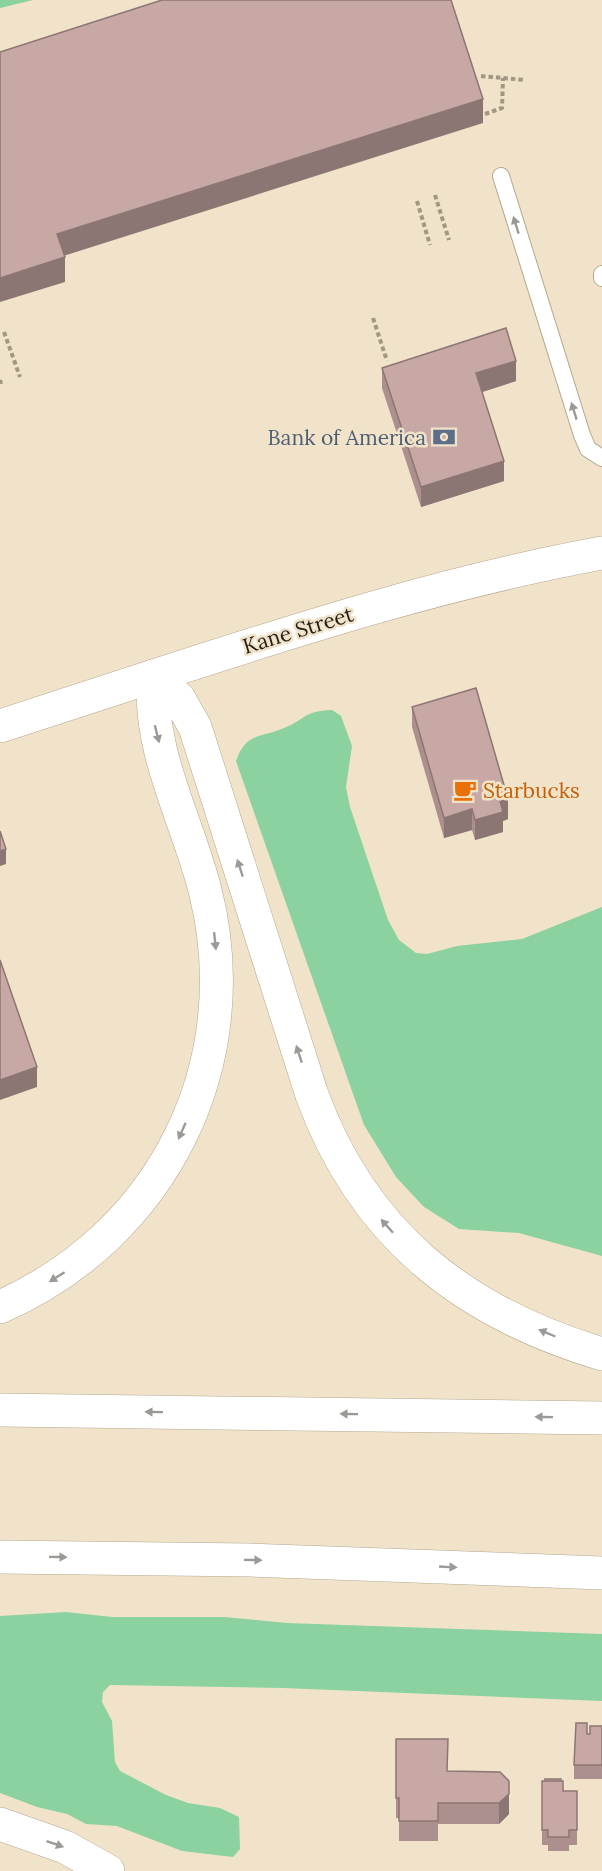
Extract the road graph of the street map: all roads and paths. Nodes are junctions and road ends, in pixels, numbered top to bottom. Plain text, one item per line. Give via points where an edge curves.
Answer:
1 (481, 76) dead end
2 (503, 78) junction
3 (525, 80) dead end
4 (485, 114) dead end
5 (501, 176) dead end
6 (435, 195) dead end
7 (417, 201) dead end
8 (449, 240) dead end
9 (430, 245) dead end
10 (374, 318) dead end
11 (4, 332) dead end
12 (387, 361) dead end
13 (20, 377) dead end
14 (602, 458) edge
15 (602, 553) edge
16 (154, 676) junction
17 (0, 726) edge
18 (0, 1307) edge
19 (602, 1354) edge
20 (0, 1410) edge
21 (602, 1418) edge
22 (0, 1557) edge
23 (602, 1574) edge
24 (0, 1824) edge
25 (108, 1871) edge

1 - 2 path
2 - 3 path
2 - 4 path via 502,108
14 -> 5 lane via 588,449 582,435
6 - 8 path
7 - 9 path
10 - 12 path
11 - 13 path
15 - 16 main road, Kane Street via 406,597
16 - 17 main road, Kane Street
16 -> 18 main road via 157,736 204,887 215,939 216,999 206,1063 182,1133 136,1207 71,1268
19 -> 16 main road via 543,1332 470,1294 407,1246 362,1196 330,1140 312,1095 195,727 179,699
21 -> 20 main road
22 -> 23 main road via 250,1560
24 -> 25 main road via 65,1847

